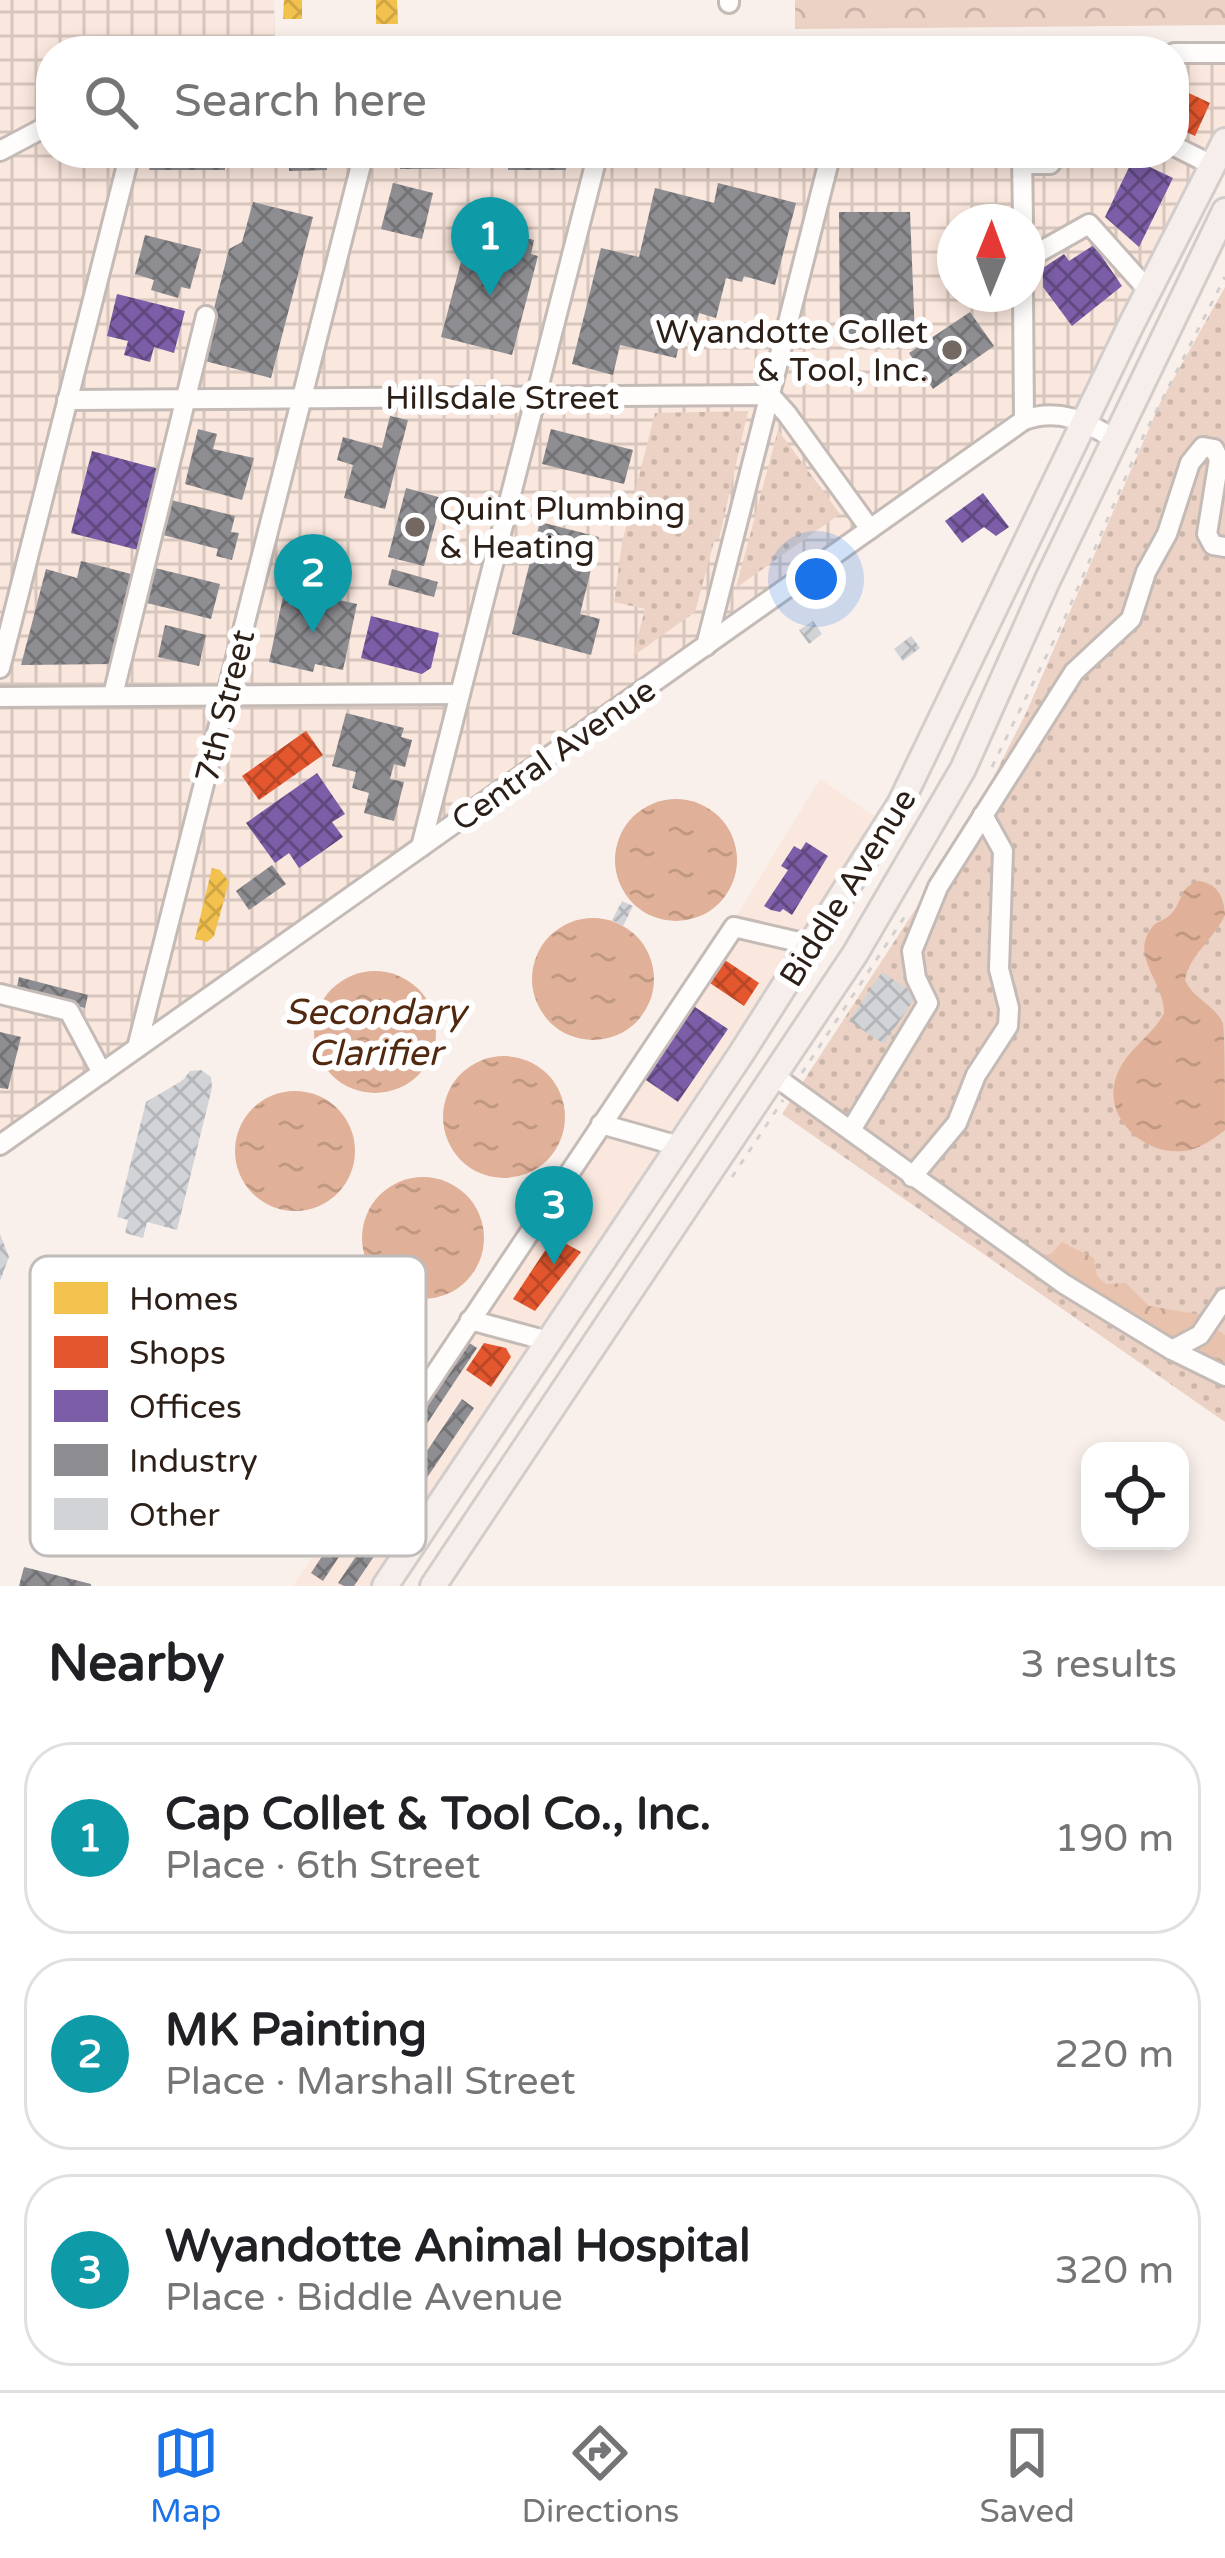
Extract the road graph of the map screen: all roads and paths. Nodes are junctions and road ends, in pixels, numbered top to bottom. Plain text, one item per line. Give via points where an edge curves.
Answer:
1 (1225, 52) edge
2 (1189, 53) edge
3 (36, 132) edge
4 (1225, 141) edge
5 (0, 151) edge
6 (1189, 154) edge
7 (1212, 165) junction
8 (126, 168) edge
9 (360, 168) edge
10 (594, 168) edge
11 (828, 168) edge
12 (1022, 168) edge
13 (1023, 204) edge
14 (1225, 211) edge
15 (1045, 249) edge
16 (1148, 290) junction
17 (1023, 312) edge
18 (206, 316) dead end
19 (770, 395) junction
20 (536, 397) junction
21 (302, 398) junction
22 (68, 400) junction
23 (186, 400) junction
24 (1024, 420) junction
25 (1085, 423) junction
26 (1117, 440) junction
27 (870, 529) junction
28 (1225, 547) edge
29 (706, 646) junction
30 (0, 668) edge
31 (227, 694) junction
32 (460, 694) junction
33 (113, 695) junction
34 (0, 697) edge
35 (929, 751) junction
36 (963, 769) junction
37 (984, 818) junction
38 (421, 847) junction
39 (812, 945) junction
40 (0, 994) edge
41 (137, 1048) junction
42 (741, 1054) junction
43 (102, 1073) junction
44 (773, 1075) junction
45 (601, 1124) junction
46 (851, 1130) junction
47 (0, 1145) edge
48 (679, 1146) junction
49 (912, 1177) junction
50 (1225, 1298) edge
51 (470, 1320) junction
52 (548, 1341) junction
53 (1172, 1350) junction
54 (525, 1376) junction
55 (1225, 1376) edge
56 (426, 1386) edge
57 (554, 1403) junction
58 (426, 1537) edge
59 (414, 1556) edge
60 (398, 1582) edge
61 (434, 1586) edge

1 - 2 street
3 - 5 street
4 - 7 main road, Biddle Avenue
6 - 7 street
7 - 16 main road, Biddle Avenue
8 - 22 street
9 - 21 street, 7th Street
10 - 20 street
11 - 19 street
12 - 13 street
14 - 26 main road, Biddle Avenue
15 - 16 street via 1089,224
16 - 25 main road, Biddle Avenue
17 - 24 street
18 - 23 street
19 - 20 street, Hillsdale Street
19 - 27 street
19 - 29 street
20 - 21 street, Hillsdale Street
20 - 32 street
21 - 23 street, Hillsdale Street
21 - 31 street, 7th Street
22 - 23 street, Hillsdale Street
22 - 30 street
23 - 33 street
24 - 25 street via 1044,413
24 - 27 street, Central Avenue
25 - 26 street
25 - 35 main road, Biddle Avenue
26 - 36 main road, Biddle Avenue
27 - 29 street, Central Avenue
28 - 37 street via 1207,534 1219,459 1204,447 1190,463 1131,619 1074,672
29 - 38 street, Central Avenue
31 - 32 street
31 - 33 street
31 - 41 street, 7th Street
32 - 38 street
33 - 34 street
35 - 36 main road
35 - 39 main road, Biddle Avenue
36 - 44 main road, Biddle Avenue
37 - 46 street via 938,886 912,951 928,1003
37 - 49 street via 1003,851 999,969 1008,1026 957,1123
38 - 41 street, Central Avenue
39 - 42 main road, Biddle Avenue
39 - 45 street via 734,927
40 - 43 street via 69,1011
41 - 43 street, Central Avenue
42 - 44 main road
42 - 48 main road, Biddle Avenue
43 - 47 street, Central Avenue
44 - 46 street
44 - 57 main road, Biddle Avenue
45 - 48 street
45 - 51 street
46 - 49 street
48 - 52 main road, Biddle Avenue
49 - 53 street
50 - 53 street via 1200,1335
51 - 52 street
51 - 56 street
52 - 54 main road, Biddle Avenue
53 - 55 street
54 - 57 main road
54 - 58 main road, Biddle Avenue
57 - 61 main road, Biddle Avenue
59 - 60 main road, Biddle Avenue

